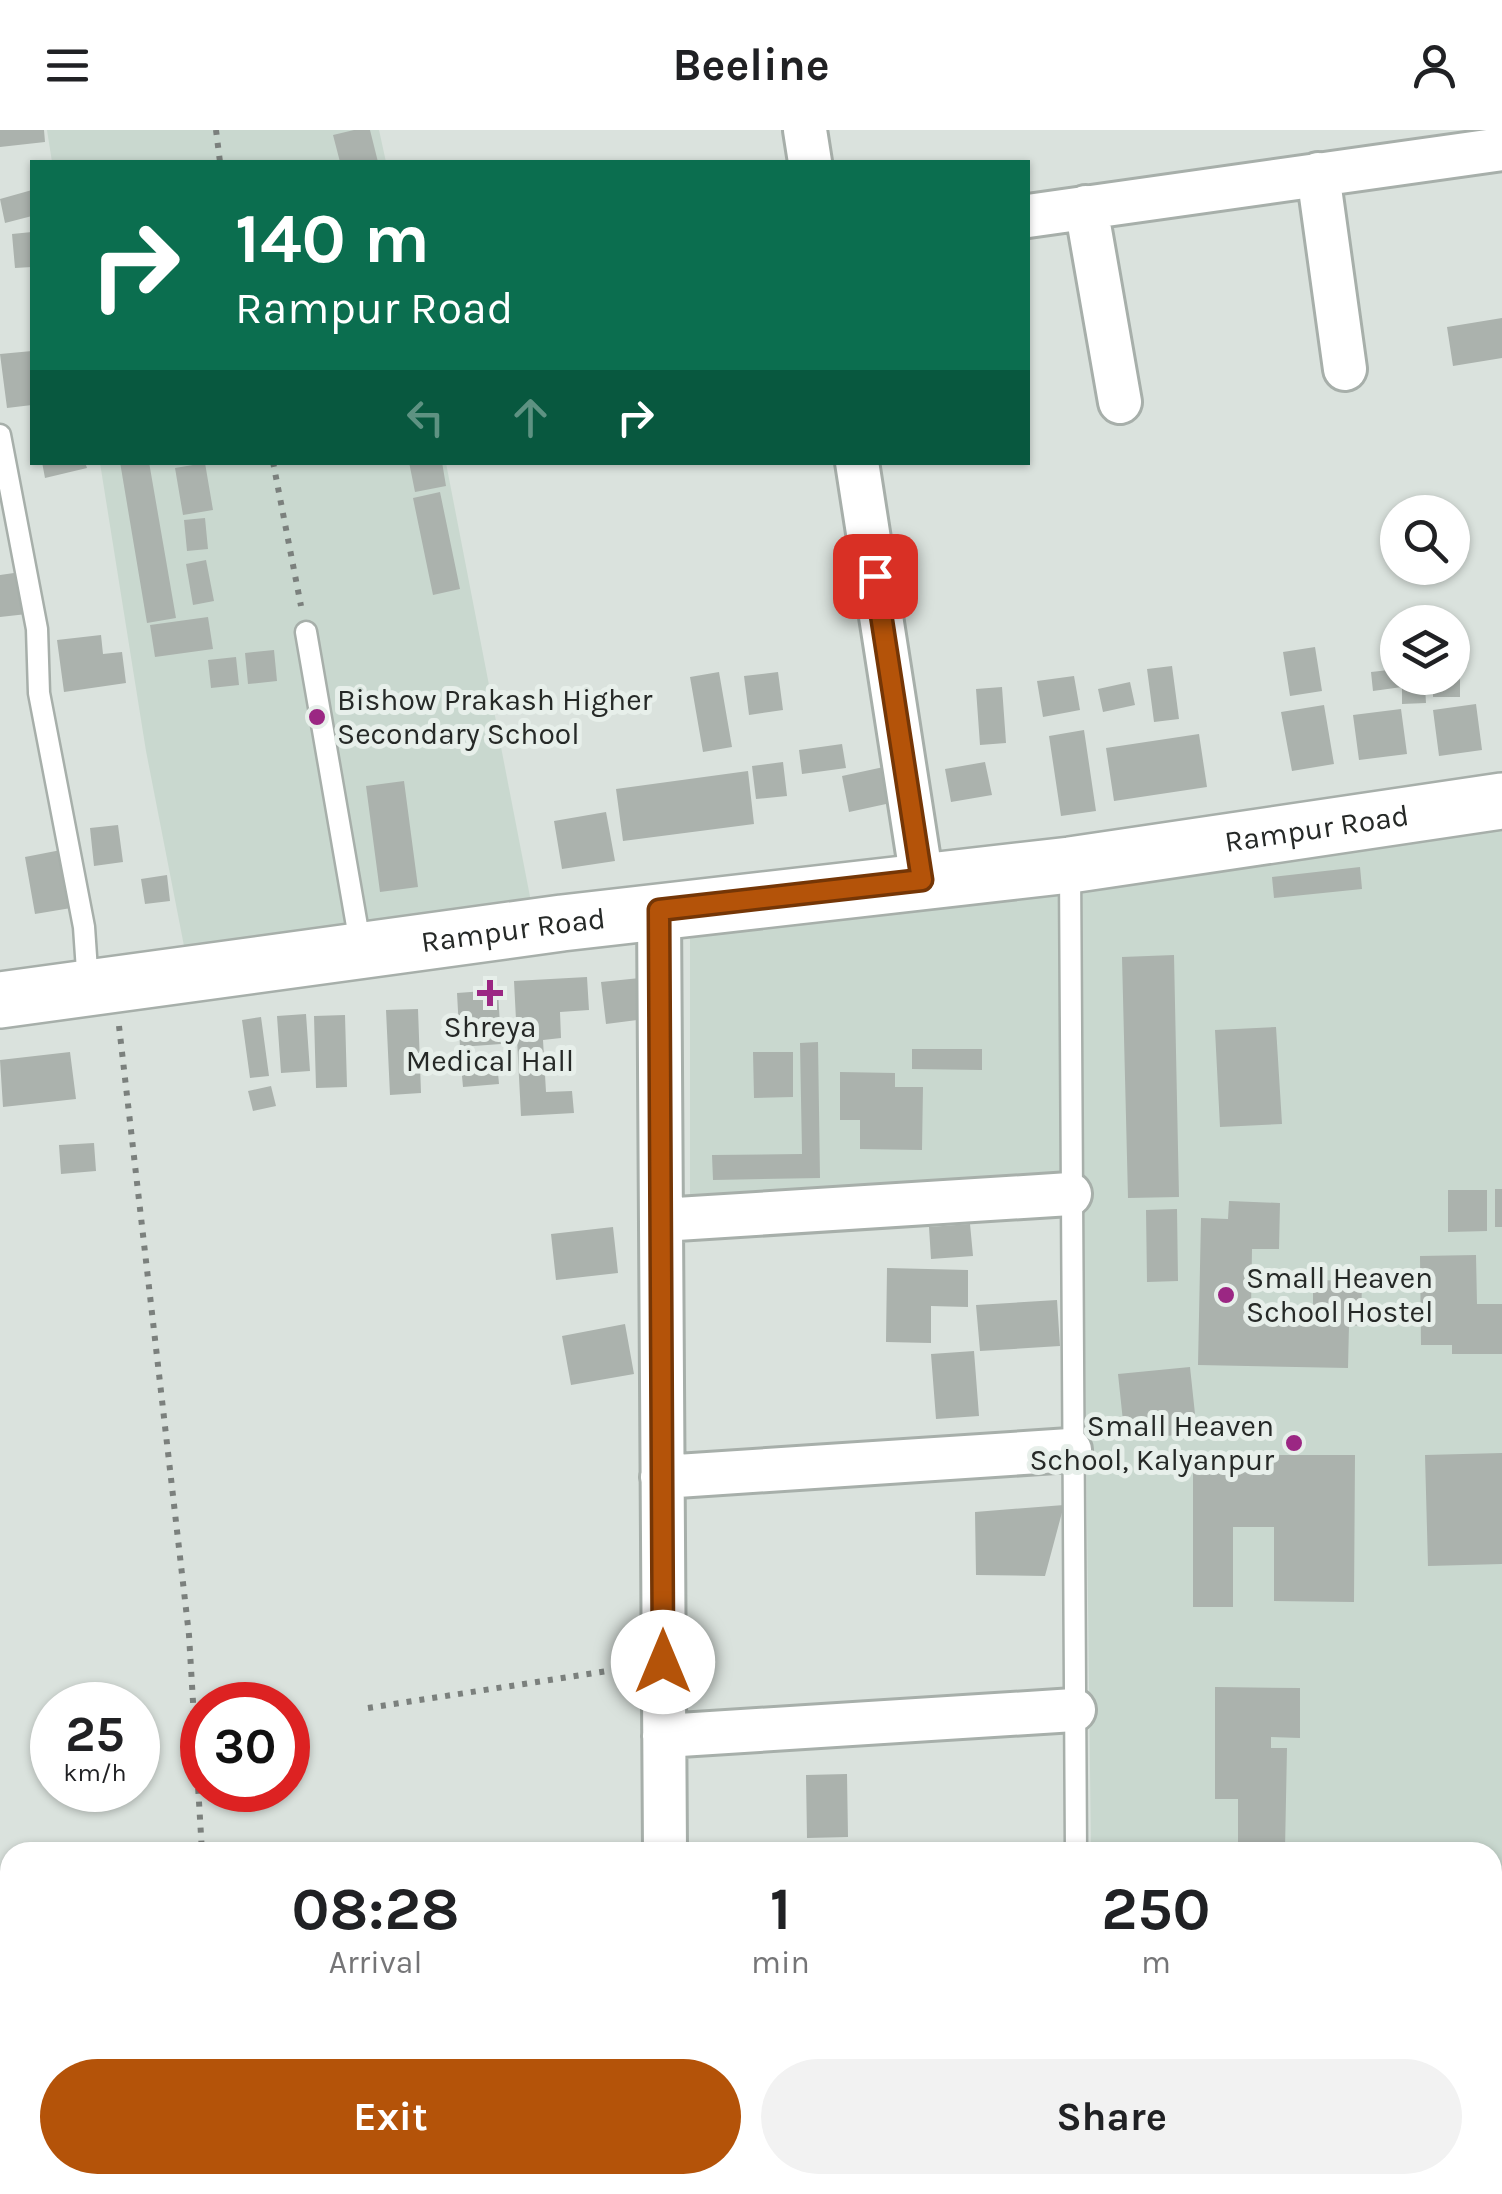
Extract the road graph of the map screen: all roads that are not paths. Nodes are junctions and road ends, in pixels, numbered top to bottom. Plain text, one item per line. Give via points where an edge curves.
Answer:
1 (805, 130) edge
2 (1502, 148) edge
3 (810, 160) edge
4 (1318, 174) junction
5 (1086, 207) junction
6 (1030, 216) edge
7 (1344, 370) dead end
8 (1120, 402) dead end
9 (0, 435) edge
10 (857, 465) edge
11 (306, 632) road end
12 (1502, 801) edge
13 (1070, 864) junction
14 (922, 880) junction
15 (659, 910) junction
16 (361, 951) junction
17 (101, 986) junction
18 (0, 1000) edge
19 (1070, 1194) junction
20 (661, 1220) junction
21 (1070, 1450) junction
22 (662, 1477) junction
23 (1074, 1710) junction
24 (664, 1736) junction
25 (665, 1842) edge
26 (1076, 1842) edge

1 - 3 street
2 - 4 street
4 - 5 street
4 - 7 street
5 - 6 street
5 - 8 street
9 - 17 lane via 37,629 39,693
10 - 14 street
11 - 16 lane
12 - 13 main road, Rampur Road
13 - 14 main road, Rampur Road
13 - 19 lane
14 - 15 main road, Rampur Road
15 - 16 main road, Rampur Road
15 - 20 street
16 - 17 main road, Rampur Road
17 - 18 main road, Rampur Road
19 - 20 street
19 - 21 lane
20 - 22 street
21 - 22 street
21 - 23 lane
22 - 24 street
23 - 24 street
23 - 26 lane
24 - 25 street

